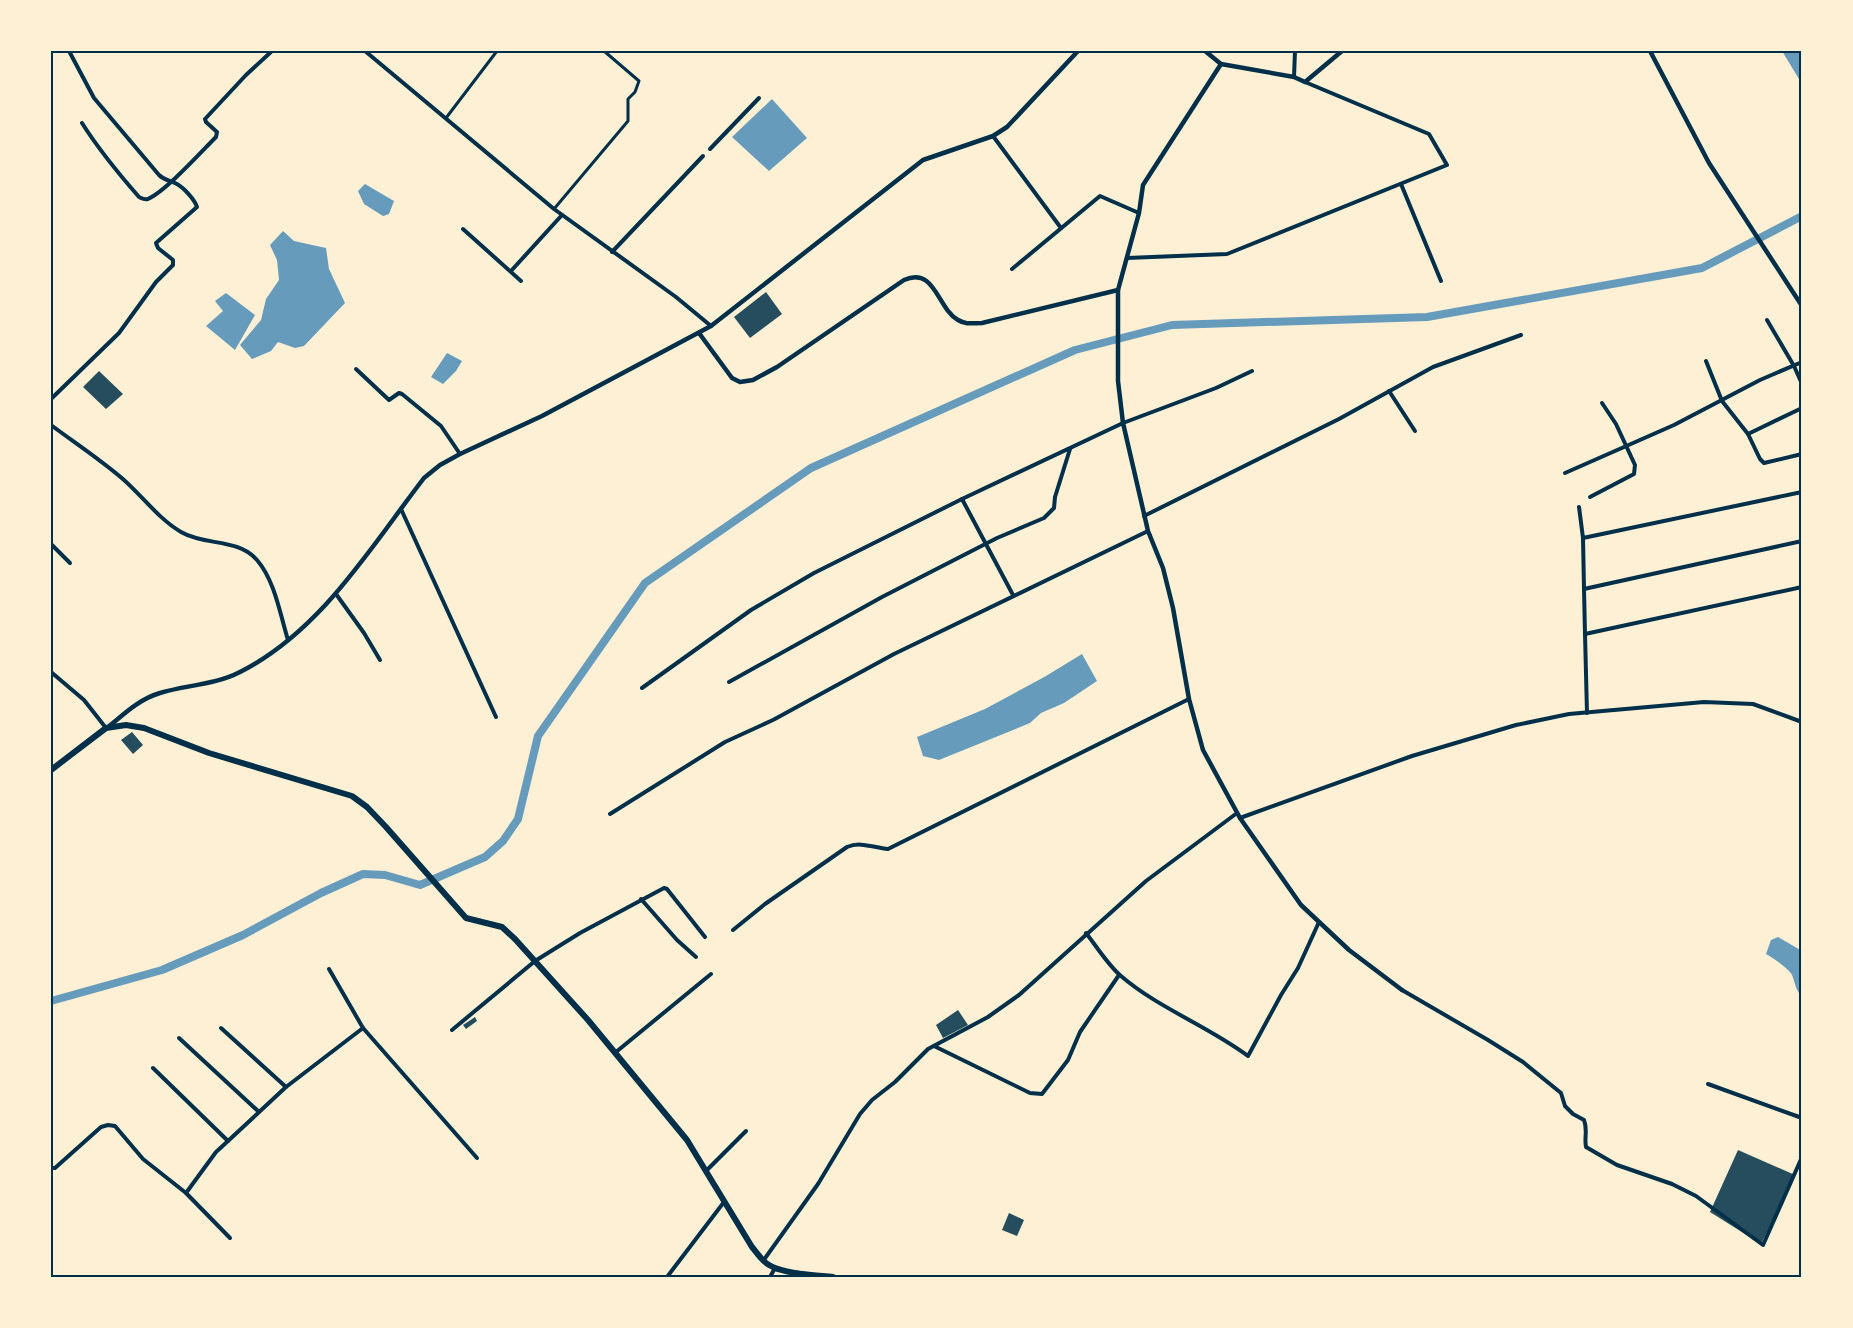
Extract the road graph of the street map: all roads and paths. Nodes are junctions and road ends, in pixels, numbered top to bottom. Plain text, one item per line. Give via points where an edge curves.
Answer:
1 (69, 51) edge
2 (272, 51) edge
3 (365, 51) edge
4 (497, 51) edge
5 (604, 51) edge
6 (1078, 51) edge
7 (1205, 51) edge
8 (1295, 51) edge
9 (1342, 51) edge
10 (1650, 51) edge
11 (1221, 64) junction
12 (1294, 77) junction
13 (1305, 82) junction
14 (759, 98) dead end
15 (446, 118) junction
16 (81, 123) dead end
17 (993, 136) junction
18 (710, 149) dead end
19 (703, 156) dead end
20 (169, 182) junction
21 (1401, 184) junction
22 (554, 209) junction
23 (1139, 213) junction
24 (562, 215) junction
25 (1061, 228) junction
26 (463, 229) dead end
27 (612, 252) junction
28 (1126, 258) junction
29 (1012, 269) dead end
30 (511, 271) junction
31 (521, 281) dead end
32 (1441, 281) dead end
33 (1118, 290) junction
34 (1802, 306) edge
35 (1767, 320) dead end
36 (711, 326) junction
37 (699, 333) junction
38 (1521, 335) dead end
39 (1706, 361) dead end
40 (1802, 362) edge
41 (1794, 366) junction
42 (357, 369) dead end
43 (1252, 370) dead end
44 (1802, 384) edge
45 (1389, 392) junction
46 (51, 399) edge
47 (1722, 401) junction
48 (1602, 403) dead end
49 (1802, 408) edge
50 (1123, 423) junction
51 (51, 425) edge
52 (1415, 432) dead end
53 (1748, 434) junction
54 (1625, 446) junction
55 (1071, 448) junction
56 (460, 454) junction
57 (1802, 454) edge
58 (1565, 473) dead end
59 (1802, 492) edge
60 (1590, 496) dead end
61 (962, 499) junction
62 (1579, 507) dead end
63 (401, 508) junction
64 (1144, 516) junction
65 (1148, 531) junction
66 (1583, 538) junction
67 (1802, 541) edge
68 (51, 544) edge
69 (985, 544) junction
70 (70, 563) dead end
71 (1802, 586) edge
72 (1584, 589) junction
73 (336, 594) junction
74 (1013, 595) junction
75 (1585, 634) junction
76 (288, 640) junction
77 (380, 660) dead end
78 (51, 672) edge
79 (729, 682) dead end
80 (642, 688) dead end
81 (1190, 699) junction
82 (1587, 713) junction
83 (496, 717) dead end
84 (1802, 722) edge
85 (106, 728) junction
86 (51, 770) edge
87 (610, 814) dead end
88 (1238, 815) junction
89 (641, 899) junction
90 (1319, 922) junction
91 (733, 930) dead end
92 (1086, 933) junction
93 (705, 937) dead end
94 (696, 957) dead end
95 (535, 961) junction
96 (329, 969) dead end
97 (711, 974) dead end
98 (1119, 975) junction
99 (1402, 990) joint
100 (221, 1028) dead end
101 (363, 1028) junction
102 (452, 1030) dead end
103 (179, 1038) dead end
104 (933, 1046) junction
105 (616, 1052) junction
106 (153, 1068) dead end
107 (1708, 1084) dead end
108 (286, 1087) junction
109 (258, 1111) junction
110 (1802, 1118) edge
111 (746, 1131) dead end
112 (228, 1141) junction
113 (1802, 1157) edge
114 (477, 1158) dead end
115 (51, 1168) edge
116 (705, 1172) junction
117 (186, 1193) junction
118 (724, 1201) junction
119 (230, 1238) dead end
120 (763, 1261) junction
121 (776, 1268) junction
122 (667, 1277) edge
123 (771, 1277) edge
124 (833, 1277) edge

1 - 20 street via 94,98
2 - 20 street via 205,120 217,132 216,137
3 - 15 street
4 - 15 street
5 - 22 street via 639,81 628,99 628,121
6 - 17 street
7 - 11 street
8 - 12 street
9 - 13 street
10 - 34 street via 1709,164
11 - 12 street
11 - 23 street via 1143,185
12 - 13 street
13 - 21 street via 1430,134 1447,165
14 - 18 street
15 - 22 street
16 - 20 street via 107,161 141,199 149,198
17 - 25 street
17 - 36 street via 923,160
19 - 27 street
20 - 46 street via 177,184 197,207 156,243 173,260 173,265 119,333
21 - 28 street via 1227,254
21 - 32 street
22 - 24 street
23 - 25 street via 1100,196
23 - 28 street
24 - 27 street
24 - 30 street
25 - 29 street
26 - 30 street
27 - 36 street
28 - 33 street
30 - 31 street
33 - 37 street via 967,324 951,314 930,284 914,276 777,367 753,380 740,382 732,378
33 - 50 street via 1118,381
35 - 41 street
36 - 37 street
37 - 56 street via 542,416
38 - 45 street via 1433,367
39 - 47 street
40 - 41 street
41 - 44 street
41 - 47 street
42 - 56 street via 389,400 402,394 446,432
43 - 50 street
45 - 52 street
45 - 64 street
47 - 53 street
47 - 54 street
48 - 54 street
49 - 53 street
50 - 55 street
50 - 64 street
51 - 76 street via 124,481 179,531 249,552 268,577
53 - 57 street via 1764,463
54 - 58 street
54 - 60 street via 1635,465 1634,474
55 - 61 street
55 - 69 street via 1054,508 1044,518
56 - 63 street via 424,478
59 - 66 street
61 - 69 street
61 - 80 street via 805,578 751,610
62 - 66 street
63 - 73 street
63 - 83 street
64 - 65 street
65 - 74 street
65 - 81 street via 1173,608
66 - 72 street
67 - 72 street
68 - 70 street
69 - 74 street
69 - 79 street via 802,639
71 - 75 street
72 - 75 street
73 - 76 street
73 - 77 street
74 - 87 street via 726,742
75 - 82 street
76 - 85 street via 237,674 148,697
78 - 85 street via 84,700
81 - 88 street via 1203,750
81 - 91 street via 888,849 863,844 847,847
82 - 84 street via 1704,702 1753,704
82 - 88 street via 1516,725
85 - 86 main road
85 - 95 main road via 144,728 209,753 352,796 367,807 466,918 502,927
88 - 90 street via 1300,904
88 - 92 street via 1146,881
89 - 93 street via 667,889
89 - 94 street
89 - 95 street
90 - 98 street via 1248,1056
90 - 99 street
92 - 98 street
92 - 104 street via 988,1017
95 - 102 street
95 - 105 main road
96 - 101 street
97 - 105 street
98 - 104 street via 1080,1032 1068,1060 1042,1094 1030,1093
99 - 113 street via 1508,1053 1561,1093 1565,1106 1584,1120 1586,1147 1617,1165 1696,1196 1763,1245
100 - 108 street
101 - 108 street
101 - 114 street
103 - 109 street
104 - 120 street via 860,1114 818,1184
105 - 116 main road via 687,1140
106 - 112 street
107 - 110 street
108 - 109 street
109 - 112 street
111 - 116 street
112 - 117 street
115 - 117 street via 101,1127 114,1126 143,1159
116 - 118 main road
117 - 119 street
118 - 120 main road
118 - 122 street
120 - 121 main road
121 - 123 street
121 - 124 main road

